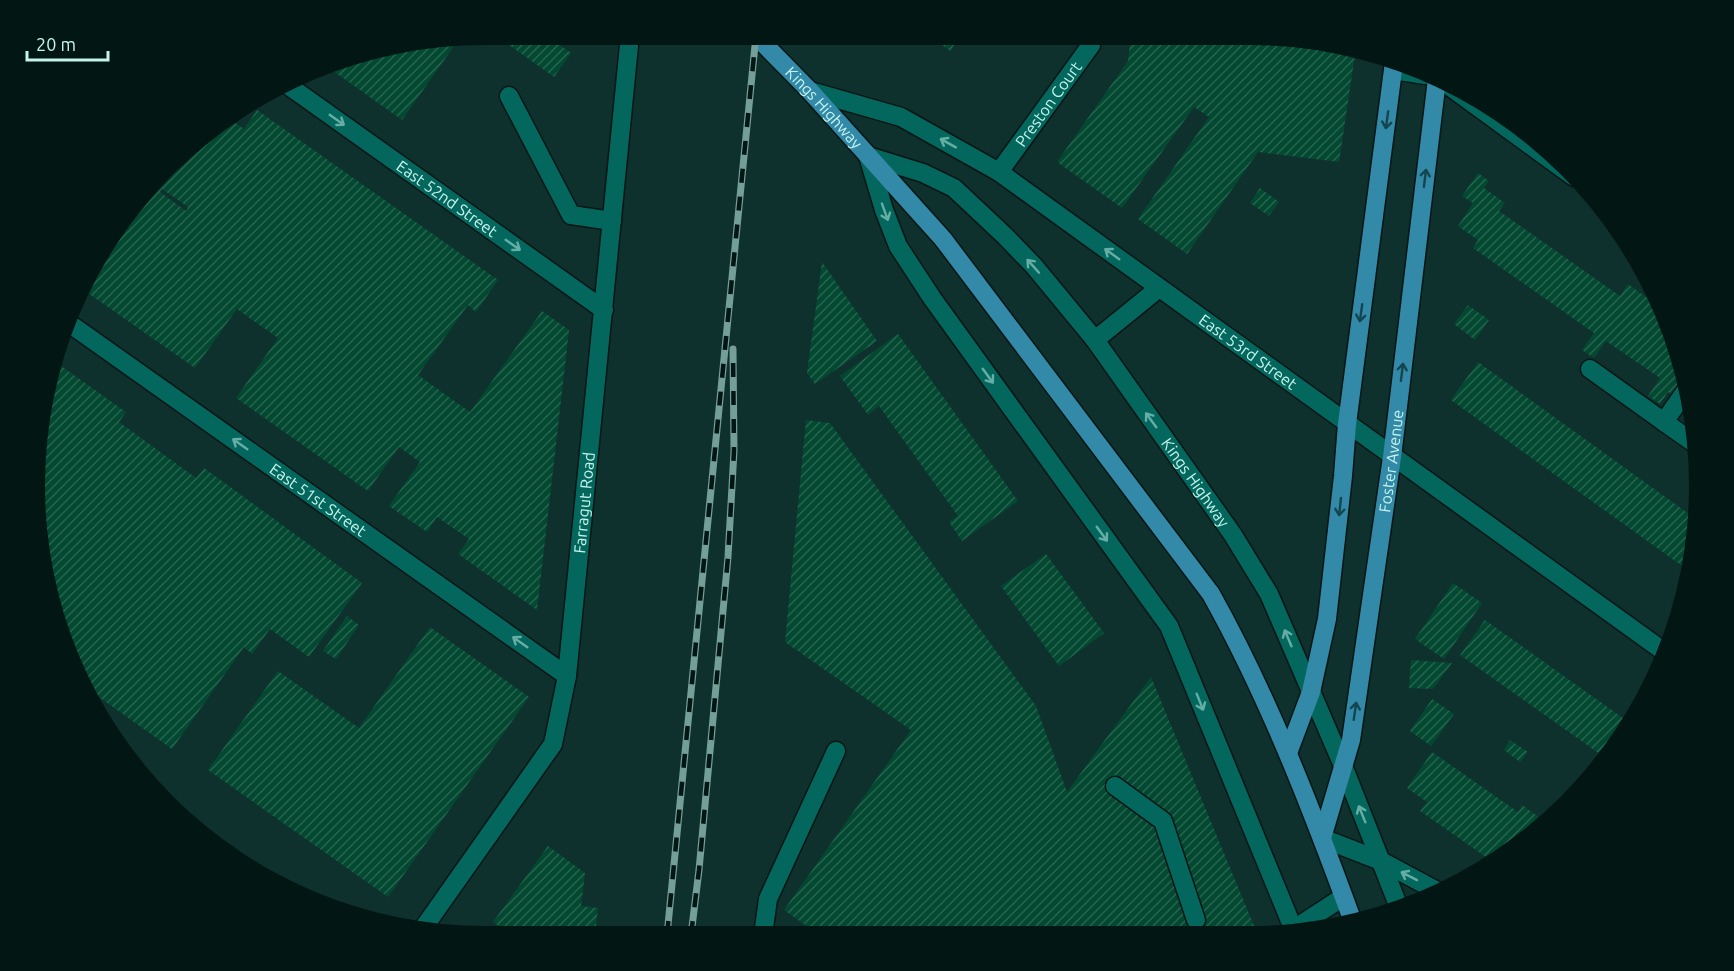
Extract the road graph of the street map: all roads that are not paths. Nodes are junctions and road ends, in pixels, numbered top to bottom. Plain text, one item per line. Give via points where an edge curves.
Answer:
1 (629, 45) edge
2 (765, 45) edge
3 (1091, 45) edge
4 (1394, 69) edge
5 (1436, 87) edge
6 (293, 89) edge
7 (810, 91) junction
8 (509, 96) dead end
9 (868, 156) junction
10 (999, 172) junction
11 (612, 221) junction
12 (1159, 288) junction
13 (604, 310) junction
14 (75, 327) edge
15 (1095, 340) junction
16 (1590, 369) dead end
17 (1681, 399) edge
18 (1664, 422) junction
19 (1347, 424) junction
20 (1686, 437) edge
21 (1392, 457) junction
22 (1658, 648) edge
23 (567, 676) junction
24 (1311, 692) junction
25 (836, 751) dead end
26 (1288, 753) junction
27 (1344, 768) junction
28 (1115, 786) dead end
29 (1322, 838) junction
30 (1381, 861) junction
31 (1429, 887) edge
32 (1343, 897) junction
33 (1396, 900) edge
34 (1350, 914) edge
35 (1196, 920) dead end
36 (428, 922) edge
37 (1308, 922) edge
38 (1290, 924) edge
39 (764, 926) edge

1 - 11 street, Farragut Road
2 - 7 main road, Kings Highway
3 - 10 street, Preston Court
4 -> 19 main road
21 -> 5 main road, Foster Avenue
6 -> 13 street, East 52nd Street
7 - 9 main road, Kings Highway
10 -> 7 street, East 53rd Street via 901,117
8 - 11 street via 571,215
15 -> 9 street, Kings Highway via 1034,266 954,188 923,173
9 - 26 main road, Kings Highway via 943,238 1211,594
9 -> 38 street, Kings Highway via 898,246 1168,626
12 -> 10 street, East 53rd Street
11 - 13 street, Farragut Road
12 - 15 street
12 - 19 street, East 53rd Street
13 - 23 street, Farragut Road
23 -> 14 street, East 51st Street
24 -> 15 street, Kings Highway via 1269,594 1233,535
16 - 18 street
17 - 18 street
18 - 20 street
19 - 21 street, East 53rd Street
19 -> 24 main road via 1327,619
21 - 22 street, East 53rd Street
27 -> 21 main road, Foster Avenue
23 - 36 street, Farragut Road via 553,744
24 - 26 main road
24 - 27 street, Kings Highway
25 - 39 street via 768,899
26 - 29 main road, Kings Highway
27 - 29 main road, Foster Avenue
30 -> 27 street, Kings Highway
28 - 35 street via 1162,820
29 - 30 street
29 - 32 main road, Kings Highway
31 -> 30 street
30 - 33 street, Kings Highway
32 - 34 main road, Kings Highway
32 - 37 street

